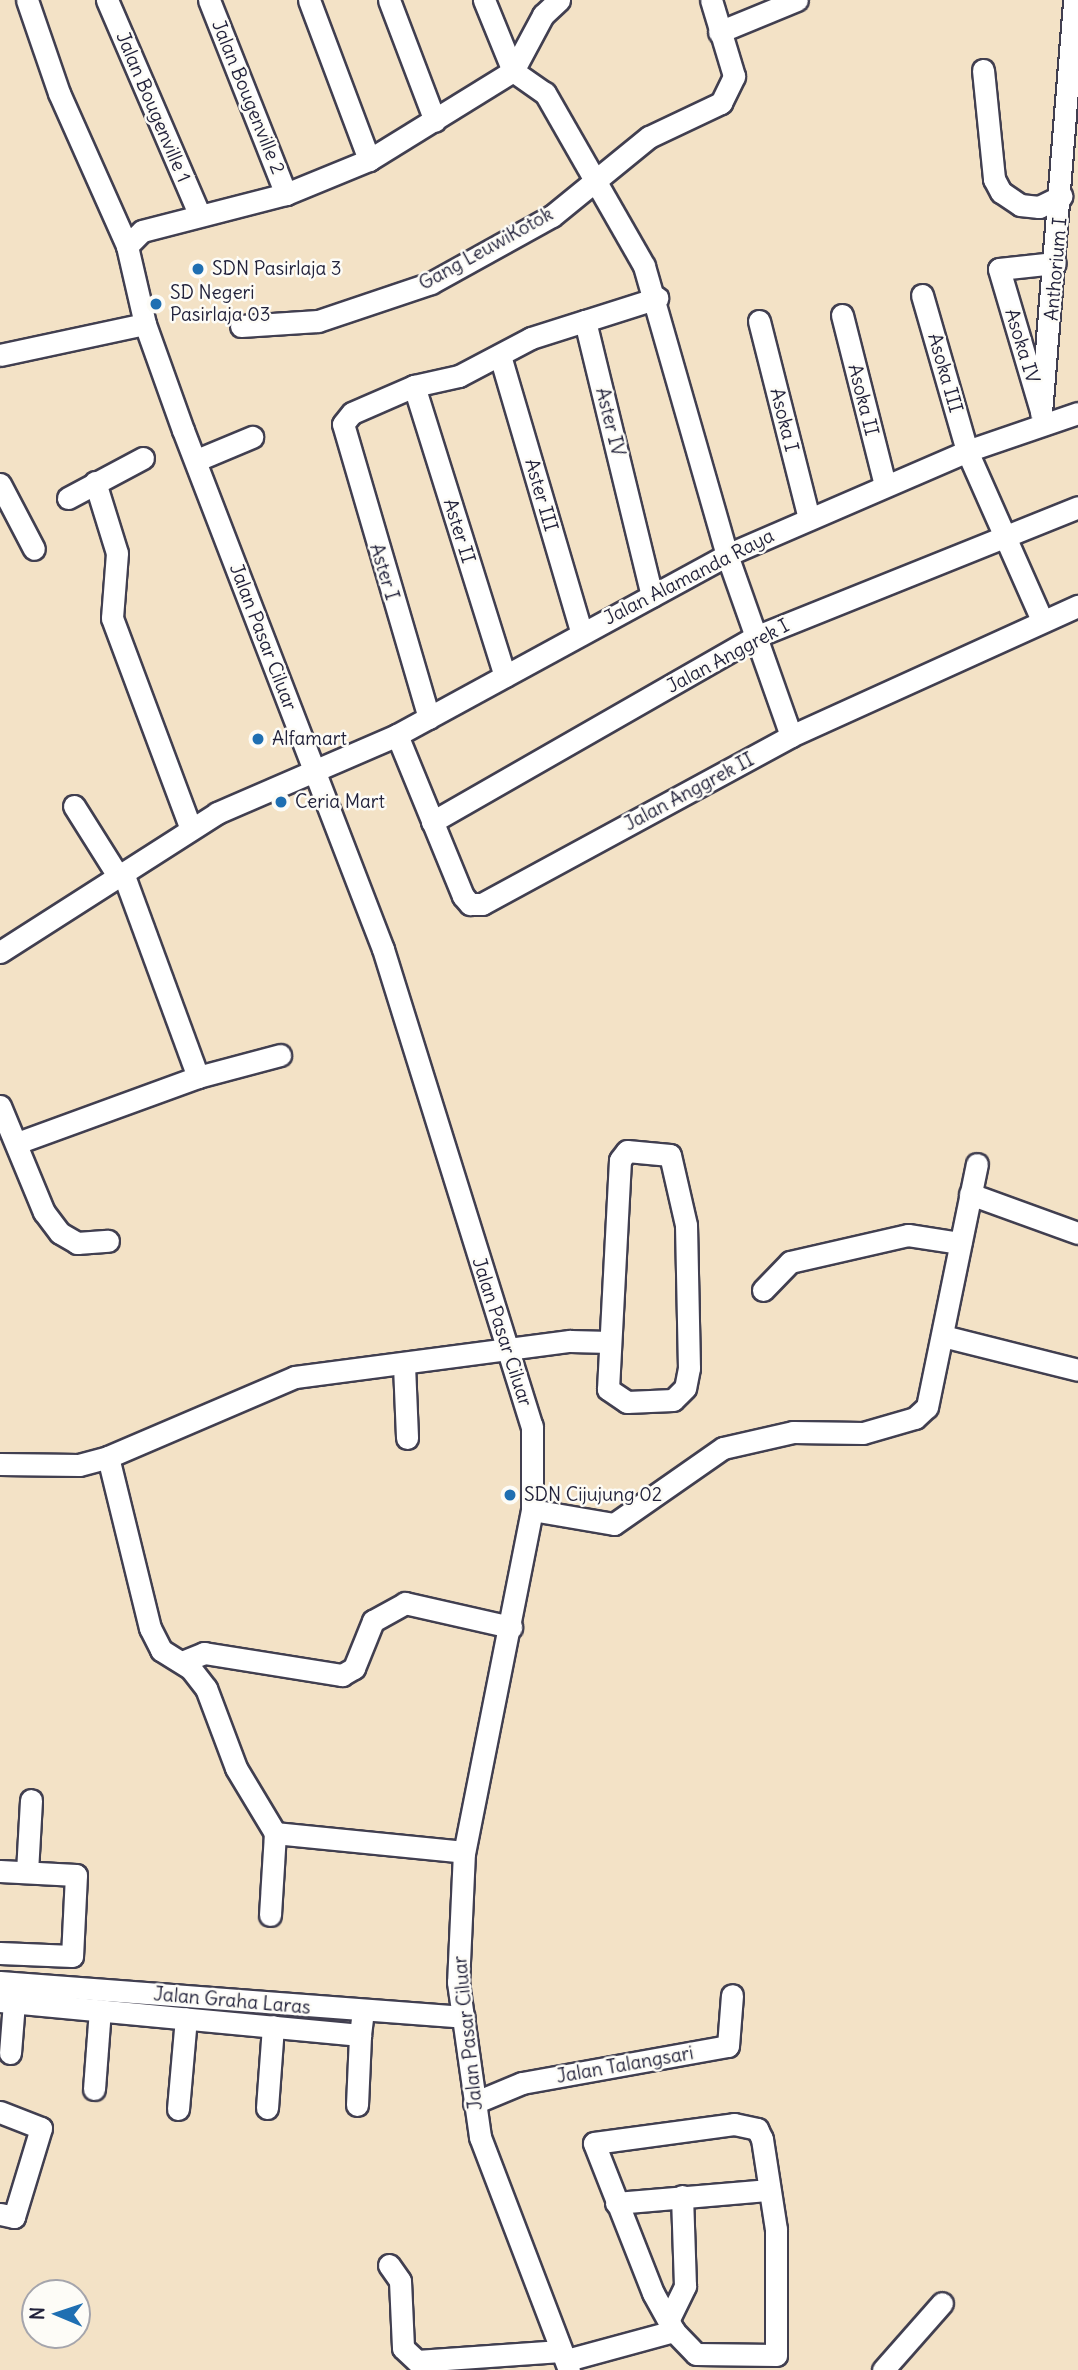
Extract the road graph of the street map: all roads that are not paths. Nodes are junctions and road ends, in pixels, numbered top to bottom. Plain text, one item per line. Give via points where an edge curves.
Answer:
1 (27, 0) edge
2 (107, 0) edge
3 (209, 0) edge
4 (309, 0) edge
5 (389, 0) edge
6 (484, 0) edge
7 (559, 0) edge
8 (711, 0) edge
9 (797, 0) edge
10 (1074, 0) edge
11 (719, 32) junction
12 (983, 70) dead end
13 (513, 71) junction
14 (435, 121) junction
15 (369, 160) junction
16 (597, 175) junction
17 (286, 194) junction
18 (1062, 197) junction
19 (199, 214) junction
20 (127, 246) junction
21 (1055, 263) junction
22 (922, 295) dead end
23 (657, 298) junction
24 (842, 315) dead end
25 (585, 321) junction
26 (759, 321) dead end
27 (145, 324) junction
28 (241, 326) dead end
29 (0, 355) edge
30 (502, 359) junction
31 (414, 386) junction
32 (1078, 412) edge
33 (1043, 418) junction
34 (252, 437) dead end
35 (967, 451) junction
36 (143, 458) dead end
37 (197, 460) junction
38 (95, 482) junction
39 (0, 484) edge
40 (885, 485) junction
41 (68, 498) dead end
42 (1078, 507) edge
43 (809, 518) junction
44 (1002, 533) junction
45 (34, 549) dead end
46 (727, 555) junction
47 (652, 596) junction
48 (1078, 606) edge
49 (1041, 618) junction
50 (581, 631) junction
51 (755, 637) junction
52 (505, 676) junction
53 (429, 718) junction
54 (397, 735) junction
55 (792, 736) junction
56 (314, 770) junction
57 (74, 806) dead end
58 (432, 822) junction
59 (191, 829) junction
60 (120, 874) junction
61 (0, 952) edge
62 (280, 1055) dead end
63 (198, 1077) junction
64 (0, 1106) edge
65 (17, 1143) junction
66 (977, 1164) dead end
67 (970, 1194) junction
68 (1078, 1233) edge
69 (108, 1241) dead end
70 (960, 1242) junction
71 (763, 1290) dead end
72 (943, 1336) junction
73 (610, 1342) junction
74 (508, 1353) junction
75 (404, 1365) junction
76 (1078, 1370) edge
77 (407, 1438) dead end
78 (108, 1457) junction
79 (0, 1464) edge
80 (532, 1510) junction
81 (511, 1627) junction
82 (182, 1662) junction
83 (31, 1800) dead end
84 (275, 1833) junction
85 (464, 1852) junction
86 (0, 1871) edge
87 (27, 1872) junction
88 (270, 1915) dead end
89 (0, 1953) edge
90 (0, 1982) edge
91 (732, 1995) dead end
92 (7, 2002) edge
93 (100, 2010) junction
94 (363, 2011) junction
95 (464, 2017) junction
96 (186, 2018) junction
97 (272, 2026) junction
98 (360, 2035) junction
99 (10, 2053) dead end
100 (94, 2089) dead end
101 (474, 2103) junction
102 (357, 2105) dead end
103 (267, 2108) dead end
104 (178, 2109) dead end
105 (0, 2112) edge
106 (769, 2190) junction
107 (682, 2196) junction
108 (616, 2203) junction
109 (0, 2214) edge
110 (389, 2265) dead end
111 (942, 2303) dead end
112 (672, 2325) junction
113 (566, 2360) edge
114 (883, 2370) edge

1 - 20 street, Jalan Pasar Ciluar via 59,93
2 - 19 street, Jalan Bougenville 1
3 - 17 street, Jalan Bougenville 2
4 - 15 street
5 - 14 street
6 - 13 street
7 - 13 street via 543,15
8 - 11 street, Gang LeuwiKotok
9 - 11 street
10 - 18 street, Anthorium I
11 - 16 street, Gang LeuwiKotok via 734,76 729,95 649,137
12 - 18 street via 994,179 1001,192 1020,205 1040,207
13 - 14 street
13 - 16 street via 545,93
14 - 15 street
15 - 17 street
16 - 23 street
16 - 28 street, Gang LeuwiKotok via 552,216 431,283 340,316
17 - 19 street
18 - 21 street, Anthorium I
19 - 20 street via 142,231
20 - 27 street, Jalan Pasar Ciluar
21 - 33 street, Anthorium I
21 - 33 street, Asoka IV via 999,269
22 - 35 street, Asoka III
23 - 25 street
23 - 46 street
24 - 40 street, Asoka II
25 - 30 street via 531,338
25 - 47 street, Aster IV
26 - 43 street, Asoka I
27 - 29 street
27 - 37 street, Jalan Pasar Ciluar
30 - 31 street
30 - 50 street, Aster III
31 - 52 street, Aster II
31 - 53 street, Aster I via 352,412 343,425
32 - 33 street, Jalan Alamanda Raya
33 - 35 street, Jalan Alamanda Raya
34 - 37 street
35 - 40 street, Jalan Alamanda Raya
35 - 44 street, Asoka III
36 - 38 street
37 - 56 street, Jalan Pasar Ciluar
38 - 41 street
38 - 59 street via 114,530 112,618
39 - 45 street
40 - 43 street, Jalan Alamanda Raya
42 - 44 street, Jalan Anggrek I
43 - 46 street, Jalan Alamanda Raya
44 - 49 street, Asoka III
44 - 51 street, Jalan Anggrek I
46 - 47 street, Jalan Alamanda Raya
46 - 51 street
47 - 50 street, Jalan Alamanda Raya
48 - 49 street, Jalan Anggrek II
49 - 55 street, Jalan Anggrek II
50 - 52 street, Jalan Alamanda Raya
51 - 55 street
51 - 58 street, Jalan Anggrek I
52 - 53 street, Jalan Alamanda Raya
53 - 54 street, Jalan Alamanda Raya
54 - 56 street, Jalan Alamanda Raya
54 - 58 street, Jalan Anggrek II
55 - 58 street, Jalan Anggrek II via 482,904 470,904 463,896
56 - 59 street, Jalan Alamanda Raya
56 - 74 street, Jalan Pasar Ciluar via 383,949
57 - 60 street
59 - 60 street, Jalan Alamanda Raya
60 - 61 street, Jalan Alamanda Raya
60 - 63 street
62 - 63 street
63 - 65 street
64 - 65 street
65 - 69 street via 60,1233 77,1243
66 - 67 street
67 - 68 street
67 - 70 street
70 - 71 street via 908,1235 790,1262
70 - 72 street
72 - 76 street
72 - 80 street via 927,1407 915,1418 863,1433 793,1432 723,1448 614,1524
73 - 73 street via 608,1389 615,1400 673,1400 685,1388 686,1225 668,1153 622,1155
73 - 74 street
74 - 75 street
74 - 80 street, Jalan Pasar Ciluar via 532,1426
75 - 77 street
75 - 78 street via 295,1377
78 - 79 street via 79,1465
78 - 82 street via 150,1628 161,1650
80 - 81 street, Jalan Pasar Ciluar
81 - 82 street via 405,1603 373,1621 354,1668 342,1675 204,1653
81 - 85 street, Jalan Pasar Ciluar via 478,1760
82 - 84 street via 206,1688 236,1768
83 - 87 street
84 - 85 street
84 - 88 street
85 - 95 street, Jalan Pasar Ciluar via 458,1982
86 - 87 street
87 - 89 street via 76,1875 72,1956
90 - 94 street, Jalan Graha Laras
91 - 101 street, Jalan Talangsari via 728,2046 522,2083
92 - 93 street
92 - 99 street
93 - 96 street
93 - 100 street
94 - 95 street, Jalan Graha Laras
94 - 98 street
95 - 101 street, Jalan Pasar Ciluar
96 - 97 street
96 - 104 street
97 - 98 street
97 - 103 street
98 - 102 street
101 - 113 street, Jalan Pasar Ciluar via 480,2137
105 - 109 street via 41,2128 14,2217
106 - 107 street
106 - 108 street via 762,2139 746,2126 592,2137
106 - 112 street via 776,2229 776,2356 696,2354
107 - 108 street
107 - 112 street via 685,2286
108 - 112 street
110 - 113 street via 400,2281 403,2348 417,2361
111 - 114 street
112 - 113 street

